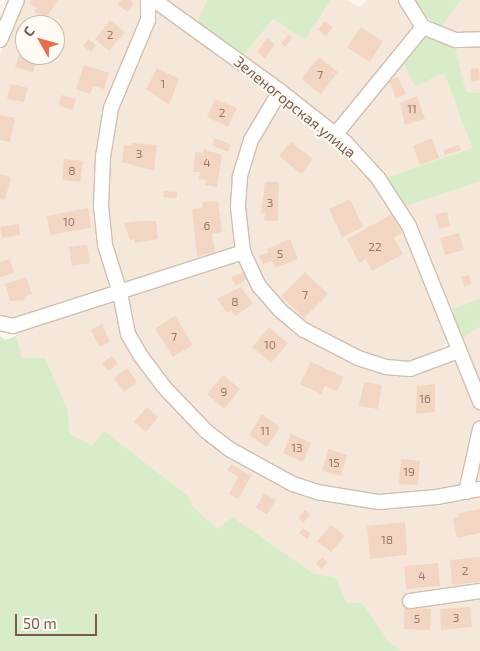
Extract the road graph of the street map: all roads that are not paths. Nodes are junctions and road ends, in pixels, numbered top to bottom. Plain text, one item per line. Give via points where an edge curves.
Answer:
1 (17, 0) edge
2 (148, 0) edge
3 (154, 0) edge
4 (406, 0) edge
5 (423, 27) junction
6 (480, 39) edge
7 (0, 40) edge
8 (280, 90) junction
9 (335, 135) junction
10 (243, 252) junction
11 (120, 293) junction
12 (0, 323) edge
13 (459, 351) junction
14 (480, 402) edge
15 (480, 429) edge
16 (473, 490) edge
17 (480, 591) edge
18 (410, 601) dead end

1 - 7 street
2 - 11 street via 148,20 111,108 103,157 101,206 105,245
3 - 8 street, Зеленогорская улица
4 - 5 street
5 - 6 street via 456,40
5 - 9 street
8 - 9 street, Зеленогорская улица
8 - 10 street via 251,140 240,177 238,207
9 - 13 street, Зеленогорская улица via 360,158 397,204
10 - 11 street
10 - 13 street via 259,286 280,311 304,330 358,358 386,367 410,369
11 - 12 street via 13,326
11 - 16 street via 128,334 163,386 214,437 269,472 317,492 380,502
13 - 14 street, Зеленогорская улица
15 - 16 street
17 - 18 street

